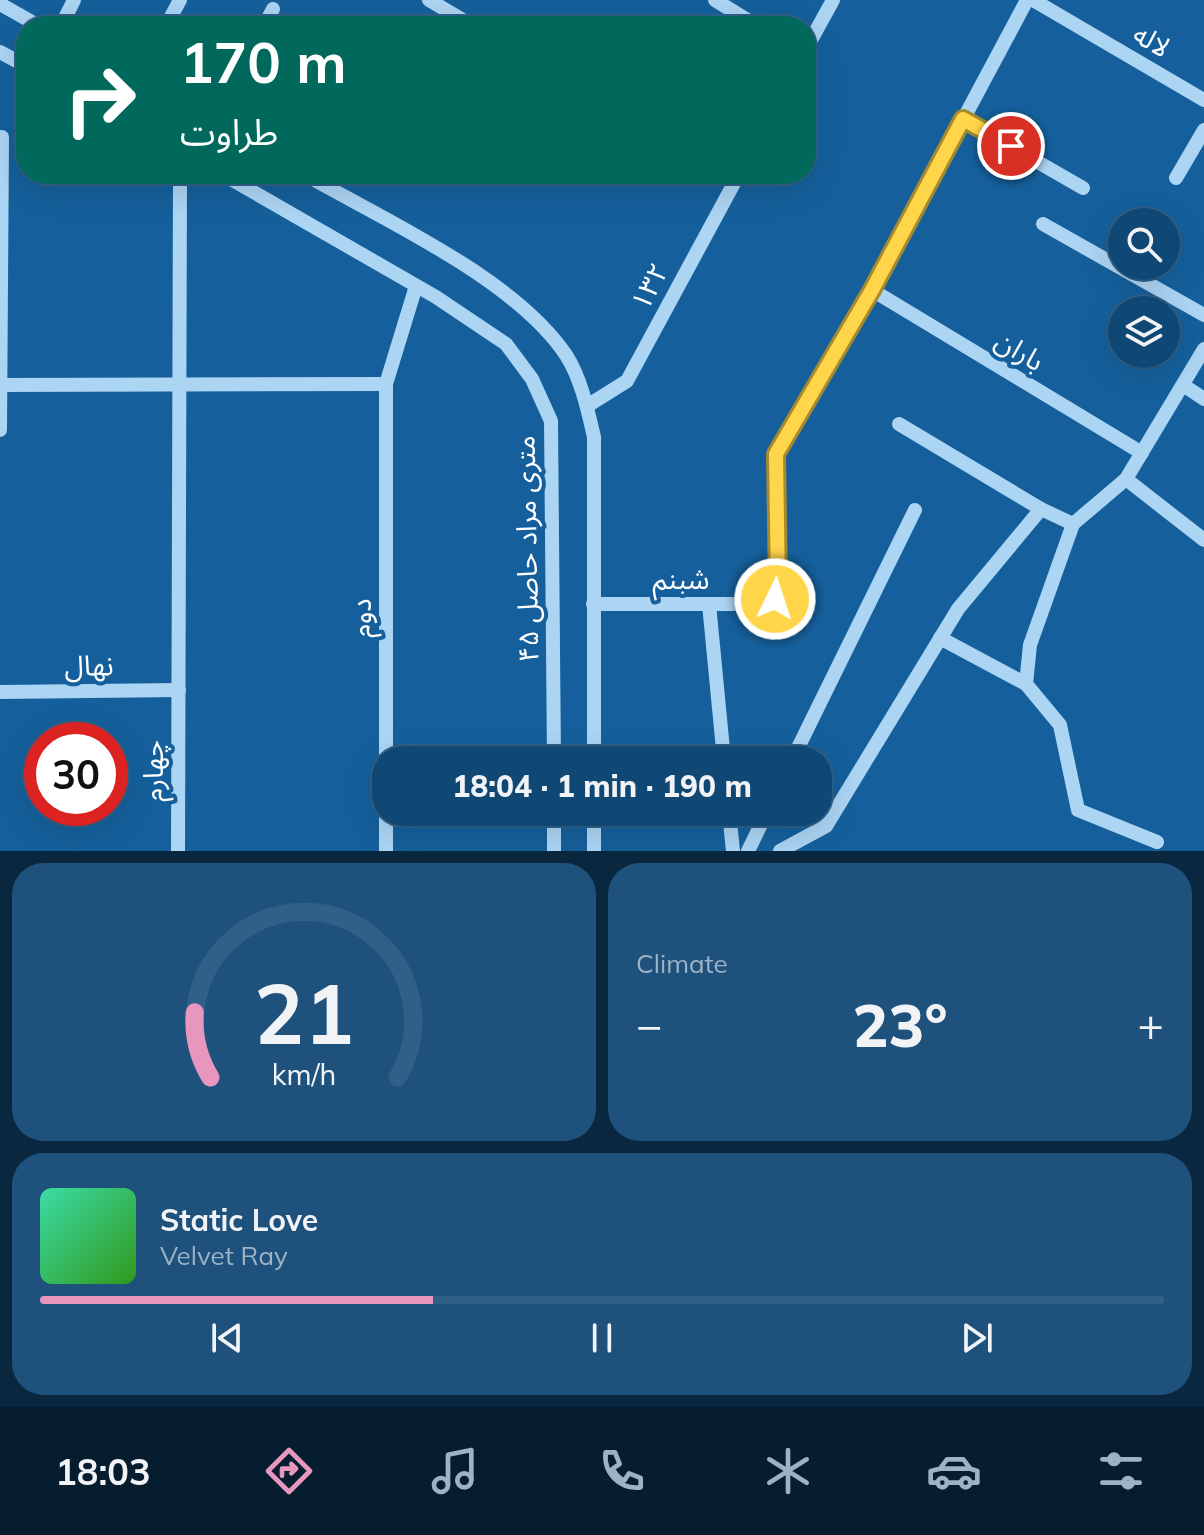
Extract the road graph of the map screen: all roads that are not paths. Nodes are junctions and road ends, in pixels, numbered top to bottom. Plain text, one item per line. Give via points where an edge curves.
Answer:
1 (429, 0) edge
2 (715, 0) edge
3 (833, 0) edge
4 (1030, 0) edge
5 (0, 4) edge
6 (273, 9) dead end
7 (21, 16) edge
8 (269, 16) edge
9 (456, 16) edge
10 (741, 16) edge
11 (816, 31) edge
12 (1204, 100) edge
13 (963, 119) junction
14 (1204, 130) edge
15 (2, 137) edge
16 (1176, 178) dead end
17 (180, 184) edge
18 (239, 184) edge
19 (322, 184) edge
20 (730, 184) edge
21 (1083, 188) dead end
22 (1043, 224) dead end
23 (416, 286) junction
24 (872, 290) junction
25 (1204, 315) edge
26 (1204, 349) edge
27 (386, 384) junction
28 (0, 385) edge
29 (179, 385) junction
30 (1183, 385) junction
31 (1204, 399) edge
32 (587, 406) junction
33 (899, 424) dead end
34 (0, 430) edge
35 (1142, 453) junction
36 (1126, 479) junction
37 (1041, 509) junction
38 (915, 510) dead end
39 (1073, 524) junction
40 (1204, 540) edge
41 (593, 604) junction
42 (709, 604) junction
43 (940, 638) junction
44 (1026, 684) junction
45 (179, 690) junction
46 (0, 692) edge
47 (554, 746) edge
48 (594, 746) edge
49 (723, 746) edge
50 (799, 746) edge
51 (554, 826) edge
52 (594, 826) edge
53 (730, 826) edge
54 (760, 826) edge
55 (1157, 842) dead end
56 (178, 851) edge
57 (386, 851) edge
58 (554, 851) edge
59 (594, 851) edge
60 (733, 851) edge
61 (748, 851) edge
62 (780, 851) edge

1 - 9 street
2 - 10 street
3 - 11 street
4 - 12 street, لاله
4 - 13 street, شبنم
5 - 7 street
6 - 8 street
13 - 21 street
13 - 24 street, شبنم
14 - 16 street
15 - 28 street
17 - 29 street, چهارم
18 - 23 street, ۴۵ متری مراد حاصل
19 - 32 street via 473,270 532,318 567,356
20 - 32 street, ۱۳۲ via 627,381
22 - 25 street
23 - 27 street, دوم
23 - 47 street, ۴۵ متری مراد حاصل via 506,344 532,379 551,421
24 - 35 street, باران
24 - 42 street, شبنم via 776,454 775,599 766,604
26 - 30 street
27 - 29 street
27 - 57 street, دوم
28 - 29 street
28 - 34 street
29 - 45 street, چهارم
30 - 31 street
30 - 35 street
32 - 41 street via 594,437
33 - 37 street
35 - 36 street
36 - 39 street
36 - 40 street
37 - 39 street
37 - 43 street
38 - 50 street
39 - 44 street via 1030,645
41 - 42 street, شبنم
41 - 48 street
42 - 49 street
43 - 44 street
43 - 62 street via 826,826
44 - 55 street via 1060,725 1078,810
45 - 46 street, نهال
45 - 56 street, چهارم
51 - 58 street
52 - 59 street
53 - 60 street
54 - 61 street

